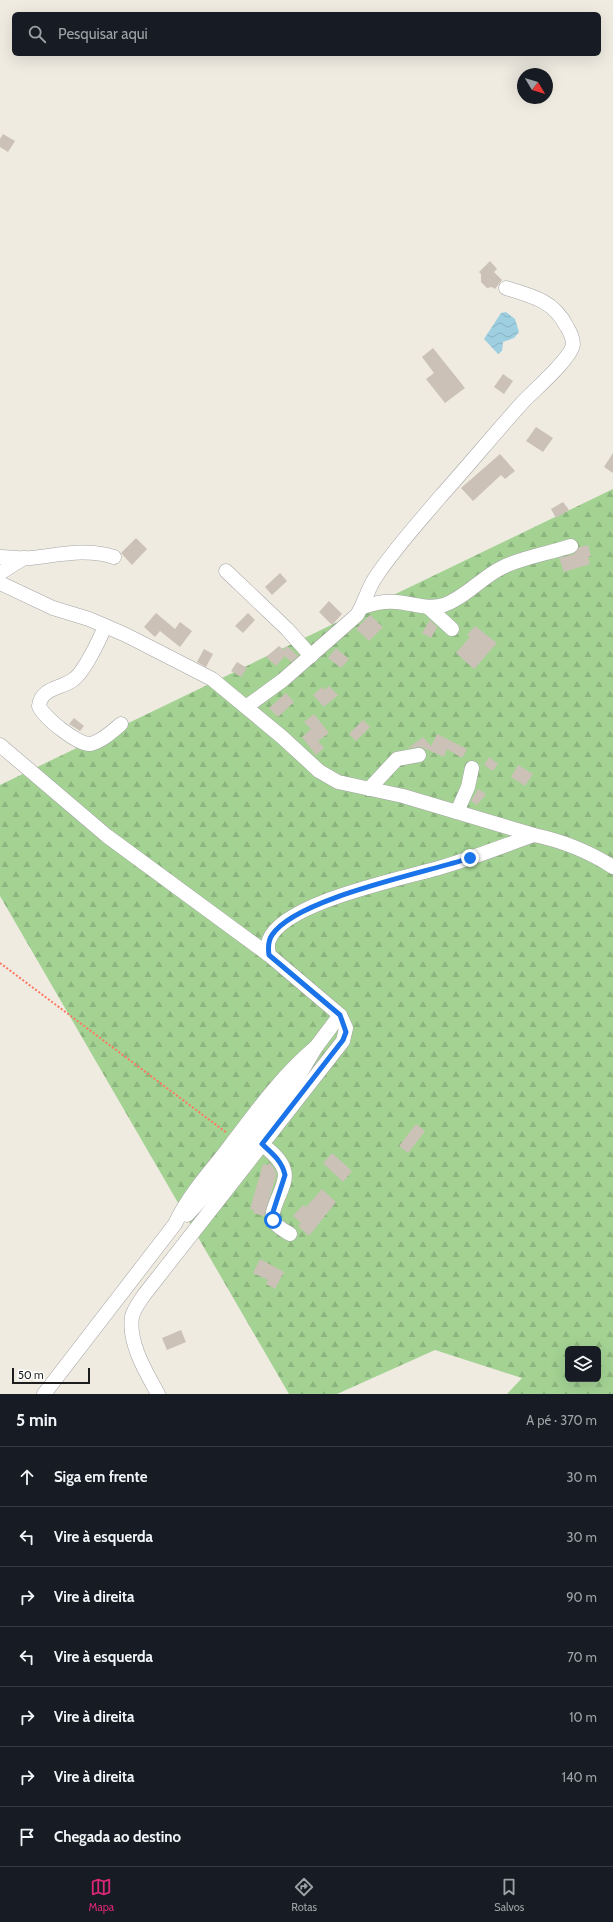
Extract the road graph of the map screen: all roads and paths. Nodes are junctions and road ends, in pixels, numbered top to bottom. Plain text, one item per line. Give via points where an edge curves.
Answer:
1 (506, 288) dead end
2 (571, 546) dead end
3 (114, 556) dead end
4 (0, 557) edge
5 (24, 558) junction
6 (226, 571) dead end
7 (0, 573) edge
8 (0, 583) edge
9 (362, 607) junction
10 (428, 607) junction
11 (105, 626) junction
12 (452, 629) dead end
13 (311, 656) junction
14 (246, 707) junction
15 (121, 724) dead end
16 (0, 745) edge
17 (419, 755) dead end
18 (472, 768) dead end
19 (368, 789) junction
20 (457, 812) junction
21 (534, 835) junction
22 (613, 867) edge
23 (269, 955) junction
24 (0, 964) edge
25 (340, 1015) junction
26 (316, 1047) junction
27 (235, 1139) junction
28 (262, 1144) junction
29 (175, 1224) junction
30 (290, 1234) dead end
31 (44, 1394) edge
32 (158, 1394) edge

1 - 9 street via 536,297 555,309 570,333 573,343 571,351 523,402 416,526 370,586
2 - 10 street via 504,566 451,602
3 - 5 street via 83,552
4 - 5 street
5 - 7 street
6 - 13 street via 287,629
8 - 11 street via 53,608
9 - 10 street via 377,602 397,602
9 - 13 street via 350,622
10 - 12 street
11 - 14 street via 212,678
11 - 15 street via 82,672 73,680 46,692 39,706 48,718 79,742 90,744
13 - 14 street
14 - 19 street via 320,771 338,782
16 - 23 street via 107,836
17 - 19 street via 397,759
18 - 20 street via 468,787
19 - 20 street
20 - 21 street
21 - 22 street via 572,845 597,856
21 - 23 street via 470,858 345,894 314,906 276,929 269,940
23 - 25 street
24 - 27 path
25 - 26 street
25 - 28 street via 346,1028 343,1040
26 - 27 street via 290,1070
26 - 29 street via 297,1079 202,1199
27 - 29 street via 185,1204
28 - 30 street via 284,1169 285,1180 272,1215 275,1223
28 - 32 street via 144,1295 132,1316 132,1334 136,1347
29 - 31 street

